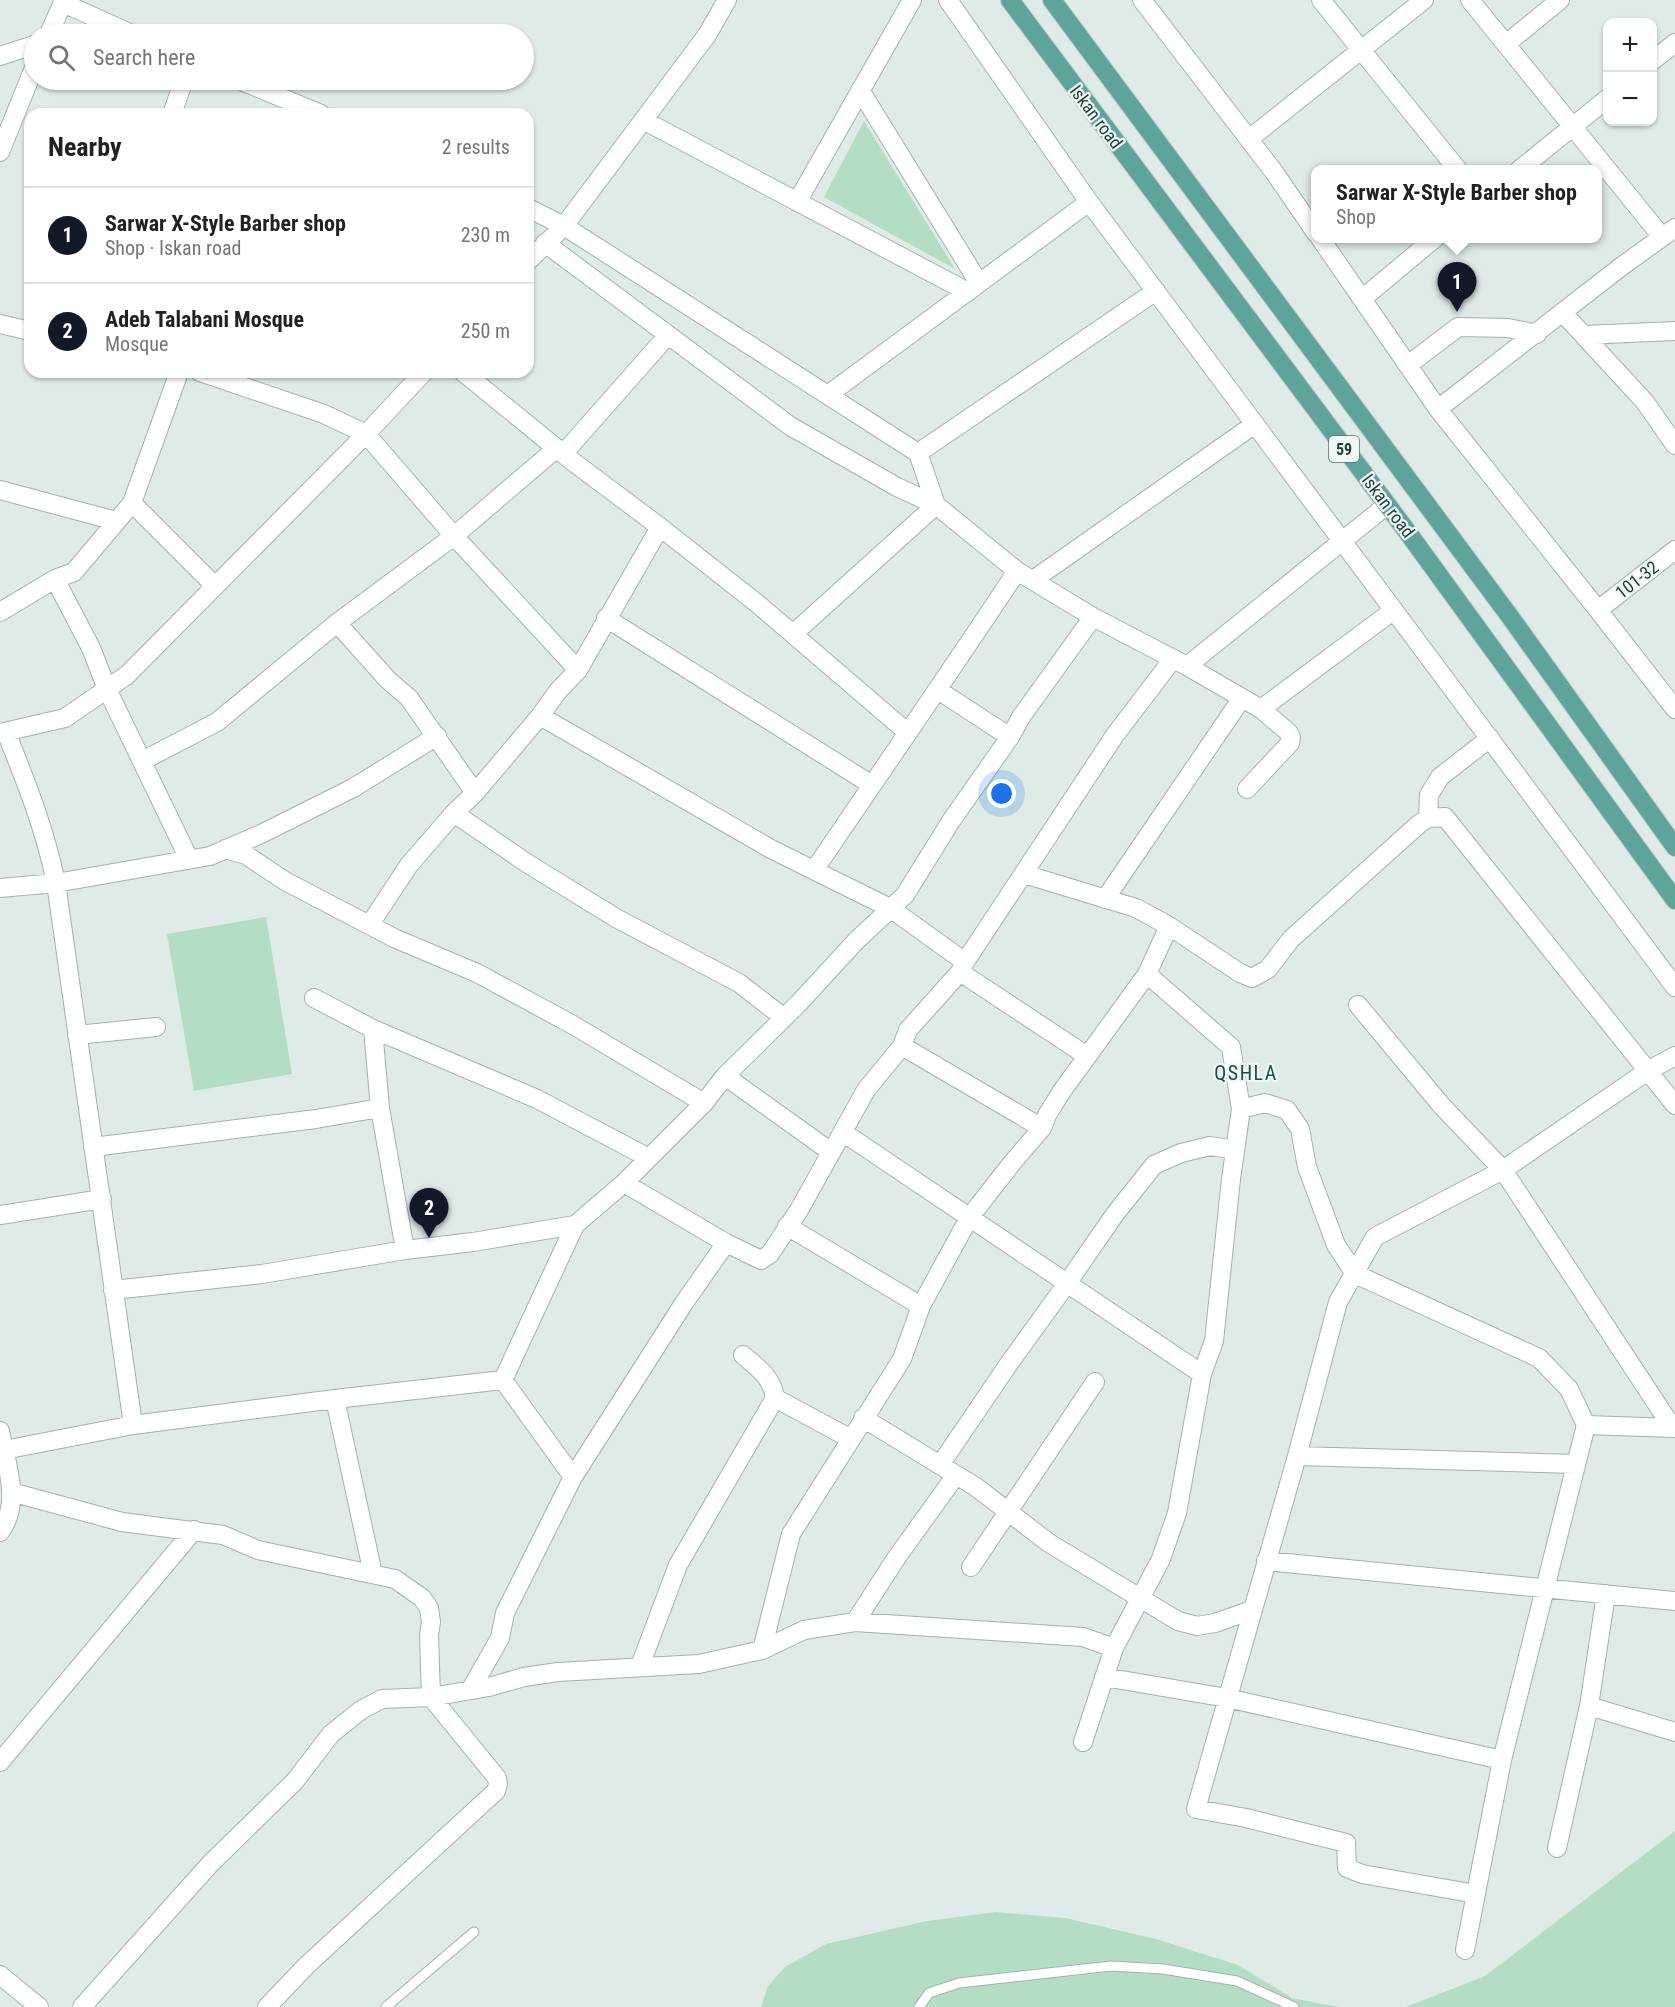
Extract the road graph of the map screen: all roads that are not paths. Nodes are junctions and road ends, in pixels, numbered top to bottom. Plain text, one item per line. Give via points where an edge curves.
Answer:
1 (727, 0) edge
2 (912, 0) edge
3 (948, 0) edge
4 (1010, 0) edge
5 (1052, 0) edge
6 (1142, 0) edge
7 (1321, 0) edge
8 (1424, 0) edge
9 (1470, 0) edge
10 (1560, 0) edge
11 (64, 1) edge
12 (54, 24) edge
13 (111, 24) edge
14 (1675, 43) edge
15 (1506, 44) junction
16 (24, 48) edge
17 (1362, 50) junction
18 (0, 56) edge
19 (1657, 59) edge
20 (25, 90) edge
21 (180, 90) edge
22 (263, 90) edge
23 (860, 90) junction
24 (1603, 102) edge
25 (174, 108) edge
26 (307, 108) edge
27 (643, 120) junction
28 (1572, 126) junction
29 (1249, 139) junction
30 (0, 152) edge
31 (1454, 165) edge
32 (1525, 165) edge
33 (797, 202) junction
34 (1089, 202) junction
35 (534, 211) edge
36 (564, 226) junction
37 (1311, 226) edge
38 (1669, 232) edge
39 (545, 243) junction
40 (1323, 243) edge
41 (1429, 243) edge
42 (534, 255) edge
43 (974, 287) junction
44 (1156, 291) junction
45 (1362, 299) junction
46 (1563, 313) junction
47 (0, 324) edge
48 (24, 330) edge
49 (1675, 331) edge
50 (1537, 334) junction
51 (668, 335) junction
52 (1584, 335) junction
53 (1408, 365) junction
54 (177, 378) edge
55 (218, 378) edge
56 (418, 378) edge
57 (470, 378) edge
58 (829, 394) junction
59 (1438, 410) junction
60 (1256, 424) junction
61 (366, 434) junction
62 (1675, 445) edge
63 (560, 451) junction
64 (918, 453) junction
65 (0, 490) edge
66 (132, 503) junction
67 (936, 505) junction
68 (1387, 505) junction
69 (116, 521) junction
70 (660, 527) junction
71 (454, 536) junction
72 (1343, 541) junction
73 (1675, 550) edge
74 (1025, 575) junction
75 (55, 579) junction
76 (214, 586) junction
77 (1394, 610) junction
78 (1598, 610) junction
79 (0, 612) edge
80 (1093, 617) junction
81 (606, 618) junction
82 (338, 623) junction
83 (793, 634) junction
84 (1180, 662) junction
85 (578, 670) junction
86 (107, 689) junction
87 (938, 690) junction
88 (1242, 698) junction
89 (1261, 709) junction
90 (1675, 709) edge
91 (540, 716) junction
92 (3, 732) edge
93 (907, 732) junction
94 (437, 736) junction
95 (1010, 737) junction
96 (1490, 738) junction
97 (142, 761) junction
98 (872, 785) junction
99 (1247, 789) dead end
100 (475, 794) junction
101 (454, 813) junction
102 (1428, 818) junction
103 (1674, 844) edge
104 (225, 849) junction
105 (189, 859) junction
106 (815, 869) junction
107 (1024, 874) junction
108 (56, 883) junction
109 (0, 888) edge
110 (1105, 899) junction
111 (1675, 900) edge
112 (890, 908) junction
113 (370, 924) junction
114 (1169, 926) junction
115 (963, 967) junction
116 (1146, 974) junction
117 (1675, 987) edge
118 (314, 998) dead end
119 (1358, 1005) dead end
120 (783, 1017) junction
121 (156, 1027) dead end
122 (373, 1029) junction
123 (77, 1035) junction
124 (902, 1046) junction
125 (1087, 1056) junction
126 (1675, 1056) edge
127 (1649, 1070) junction
128 (725, 1076) junction
129 (704, 1103) junction
130 (1675, 1105) edge
131 (380, 1108) junction
132 (1241, 1109) junction
133 (1042, 1128) junction
134 (844, 1132) junction
135 (93, 1147) junction
136 (1235, 1150) junction
137 (831, 1152) junction
138 (649, 1158) junction
139 (1503, 1170) junction
140 (624, 1184) junction
141 (102, 1199) junction
142 (0, 1215) edge
143 (969, 1218) junction
144 (575, 1225) junction
145 (787, 1226) junction
146 (726, 1243) junction
147 (405, 1250) junction
148 (1355, 1274) junction
149 (1068, 1282) junction
150 (113, 1290) junction
151 (921, 1306) junction
152 (743, 1355) dead end
153 (1202, 1374) junction
154 (503, 1380) junction
155 (1095, 1382) dead end
156 (775, 1398) junction
157 (335, 1399) junction
158 (863, 1418) junction
159 (133, 1425) junction
160 (1586, 1425) junction
161 (1673, 1427) edge
162 (0, 1431) edge
163 (851, 1438) junction
164 (4, 1450) junction
165 (1297, 1456) junction
166 (1575, 1464) junction
167 (940, 1465) junction
168 (956, 1475) junction
169 (573, 1477) junction
170 (11, 1492) junction
171 (1008, 1512) junction
172 (194, 1530) junction
173 (0, 1532) edge
174 (1266, 1561) junction
175 (971, 1567) dead end
176 (373, 1574) junction
177 (1545, 1588) junction
178 (1606, 1594) junction
179 (1140, 1599) junction
180 (1675, 1601) edge
181 (1252, 1610) junction
182 (855, 1622) junction
183 (1114, 1648) junction
184 (762, 1650) junction
185 (639, 1666) junction
186 (1104, 1677) junction
187 (471, 1689) junction
188 (431, 1697) junction
189 (1227, 1698) junction
190 (1589, 1706) junction
191 (1675, 1732) edge
192 (1083, 1742) dead end
193 (1502, 1760) junction
194 (0, 1762) edge
195 (1557, 1848) dead end
196 (1476, 1894) junction
197 (474, 1932) dead end
198 (1465, 1950) dead end
199 (0, 1975) edge
200 (39, 2007) edge
201 (82, 2007) edge
202 (267, 2007) edge
203 (386, 2007) edge
204 (920, 2007) edge
205 (1294, 2007) edge

1 - 27 street via 707,35
2 - 23 street
3 - 34 street
4 - 68 main road, Iskan road / 59
5 - 103 main road, Iskan road / 59
6 - 29 street
7 - 17 street
8 - 17 street
9 - 15 street
10 - 15 street
11 - 12 street
11 - 13 street
14 - 19 street
15 - 28 street
16 - 18 street
17 - 29 street
17 - 31 street
20 - 30 street
21 - 25 street
22 - 26 street
23 - 33 street
23 - 43 street
24 - 28 street
27 - 33 street
27 - 36 street
28 - 32 street
28 - 38 street
29 - 37 street
33 - 43 street
34 - 43 street
34 - 44 street
35 - 36 street
36 - 39 street
36 - 58 street
38 - 46 street
39 - 42 street
39 - 51 street
40 - 45 street
41 - 45 street
43 - 58 street
44 - 60 street
44 - 64 street
45 - 53 street
46 - 50 street
46 - 52 street
47 - 48 street
49 - 52 street
50 - 53 street via 1508,328 1458,327
50 - 59 street
51 - 63 street
51 - 67 street via 790,426
52 - 62 street via 1645,402
53 - 59 street
54 - 66 street
55 - 61 street via 324,414
56 - 61 street
57 - 63 street
58 - 64 street
59 - 78 street
60 - 72 street
60 - 74 street
61 - 71 street
61 - 76 street
63 - 70 street
63 - 71 street
64 - 67 street
65 - 69 street
66 - 69 street
66 - 76 street
67 - 74 street
67 - 83 street
68 - 72 street
68 - 111 main road, Iskan road / 59
69 - 75 street via 74,572
70 - 81 street
70 - 83 street
71 - 82 street
71 - 85 street
72 - 77 street
72 - 84 street
73 - 78 street, 101-32
74 - 80 street
74 - 87 street
75 - 79 street
75 - 86 street via 91,648
76 - 86 street via 127,675
77 - 89 street
77 - 96 street
78 - 90 street
80 - 84 street
80 - 95 street via 1020,717
81 - 85 street
81 - 98 street
82 - 94 street via 409,698
82 - 97 street via 217,722
83 - 93 street
84 - 88 street
84 - 107 street via 1115,735
85 - 91 street
86 - 92 street via 65,718
86 - 97 street
87 - 93 street
87 - 95 street
88 - 89 street
88 - 110 street
89 - 99 street via 1288,732 1290,743
91 - 100 street
91 - 106 street via 771,849
92 - 108 street via 31,794
93 - 98 street
94 - 100 street
94 - 104 street via 352,788
95 - 112 street via 905,895
96 - 102 street via 1440,777 1429,795
96 - 117 street
97 - 105 street
98 - 106 street
100 - 101 street
101 - 113 street via 409,866
101 - 120 street via 616,918 739,983
102 - 114 street via 1291,939 1268,969 1252,978
102 - 127 street via 1445,817
104 - 105 street
104 - 113 street via 246,855 285,881
105 - 108 street
106 - 112 street
107 - 110 street
107 - 115 street
108 - 109 street
108 - 123 street
110 - 114 street via 1136,908
112 - 115 street
112 - 120 street
113 - 129 street via 487,978
114 - 116 street
115 - 124 street via 908,1030
115 - 125 street
116 - 125 street
116 - 132 street via 1231,1047
118 - 122 street
119 - 139 street via 1441,1105
120 - 128 street
121 - 123 street
122 - 131 street
122 - 138 street via 537,1099
123 - 135 street
124 - 133 street
124 - 134 street via 866,1090
125 - 133 street via 1062,1090
126 - 127 street
127 - 130 street
127 - 139 street
128 - 129 street
128 - 137 street
129 - 138 street
131 - 135 street
131 - 147 street
132 - 136 street
132 - 148 street via 1266,1103 1287,1110 1300,1129 1307,1167 1336,1245
133 - 143 street
134 - 137 street
134 - 143 street
135 - 141 street
136 - 149 street via 1210,1146 1154,1165 1114,1214
136 - 153 street via 1214,1341
137 - 145 street
138 - 140 street
139 - 148 street via 1375,1237
139 - 161 street
140 - 144 street
140 - 146 street
141 - 142 street
141 - 150 street
143 - 149 street
143 - 151 street
144 - 147 street
144 - 154 street
145 - 146 street via 770,1254 761,1260
145 - 151 street
146 - 169 street
147 - 150 street via 262,1274
148 - 160 street via 1539,1358 1569,1389
148 - 165 street via 1338,1302
149 - 153 street
149 - 167 street
150 - 159 street
151 - 158 street via 902,1359
152 - 156 street via 768,1377
153 - 179 street via 1177,1513 1161,1559
154 - 157 street
154 - 169 street
155 - 171 street
156 - 163 street
156 - 185 street via 678,1565
157 - 159 street
157 - 176 street
158 - 163 street
158 - 167 street
159 - 164 street
160 - 161 street
160 - 166 street
162 - 164 street
163 - 184 street via 791,1534
164 - 170 street
165 - 166 street
165 - 174 street
166 - 177 street
167 - 168 street
168 - 171 street
168 - 182 street
169 - 187 street via 505,1613 500,1638
170 - 172 street via 122,1522
170 - 173 street via 12,1509
171 - 175 street
171 - 179 street via 1049,1543
172 - 176 street via 223,1535 258,1550
172 - 194 street
174 - 177 street
174 - 181 street
176 - 188 street via 395,1579 422,1598 429,1608
177 - 178 street
177 - 193 street
178 - 180 street
178 - 190 street
179 - 181 street via 1178,1621 1197,1626
179 - 183 street
181 - 189 street
182 - 183 street via 1083,1637
182 - 184 street via 804,1630
183 - 186 street
184 - 185 street via 699,1664
185 - 187 street via 558,1672
186 - 189 street
186 - 192 street
187 - 188 street
188 - 201 street via 382,1700 361,1710 331,1734 295,1781 211,1863
188 - 202 street via 497,1778 496,1791 306,1966
189 - 193 street
189 - 196 street via 1196,1809 1346,1843 1347,1868 1362,1874
190 - 191 street
190 - 195 street
193 - 196 street
196 - 198 street
197 - 203 lane
199 - 200 street
204 - 205 lane via 929,1993 958,1983 1111,1966 1163,1969 1237,1981

